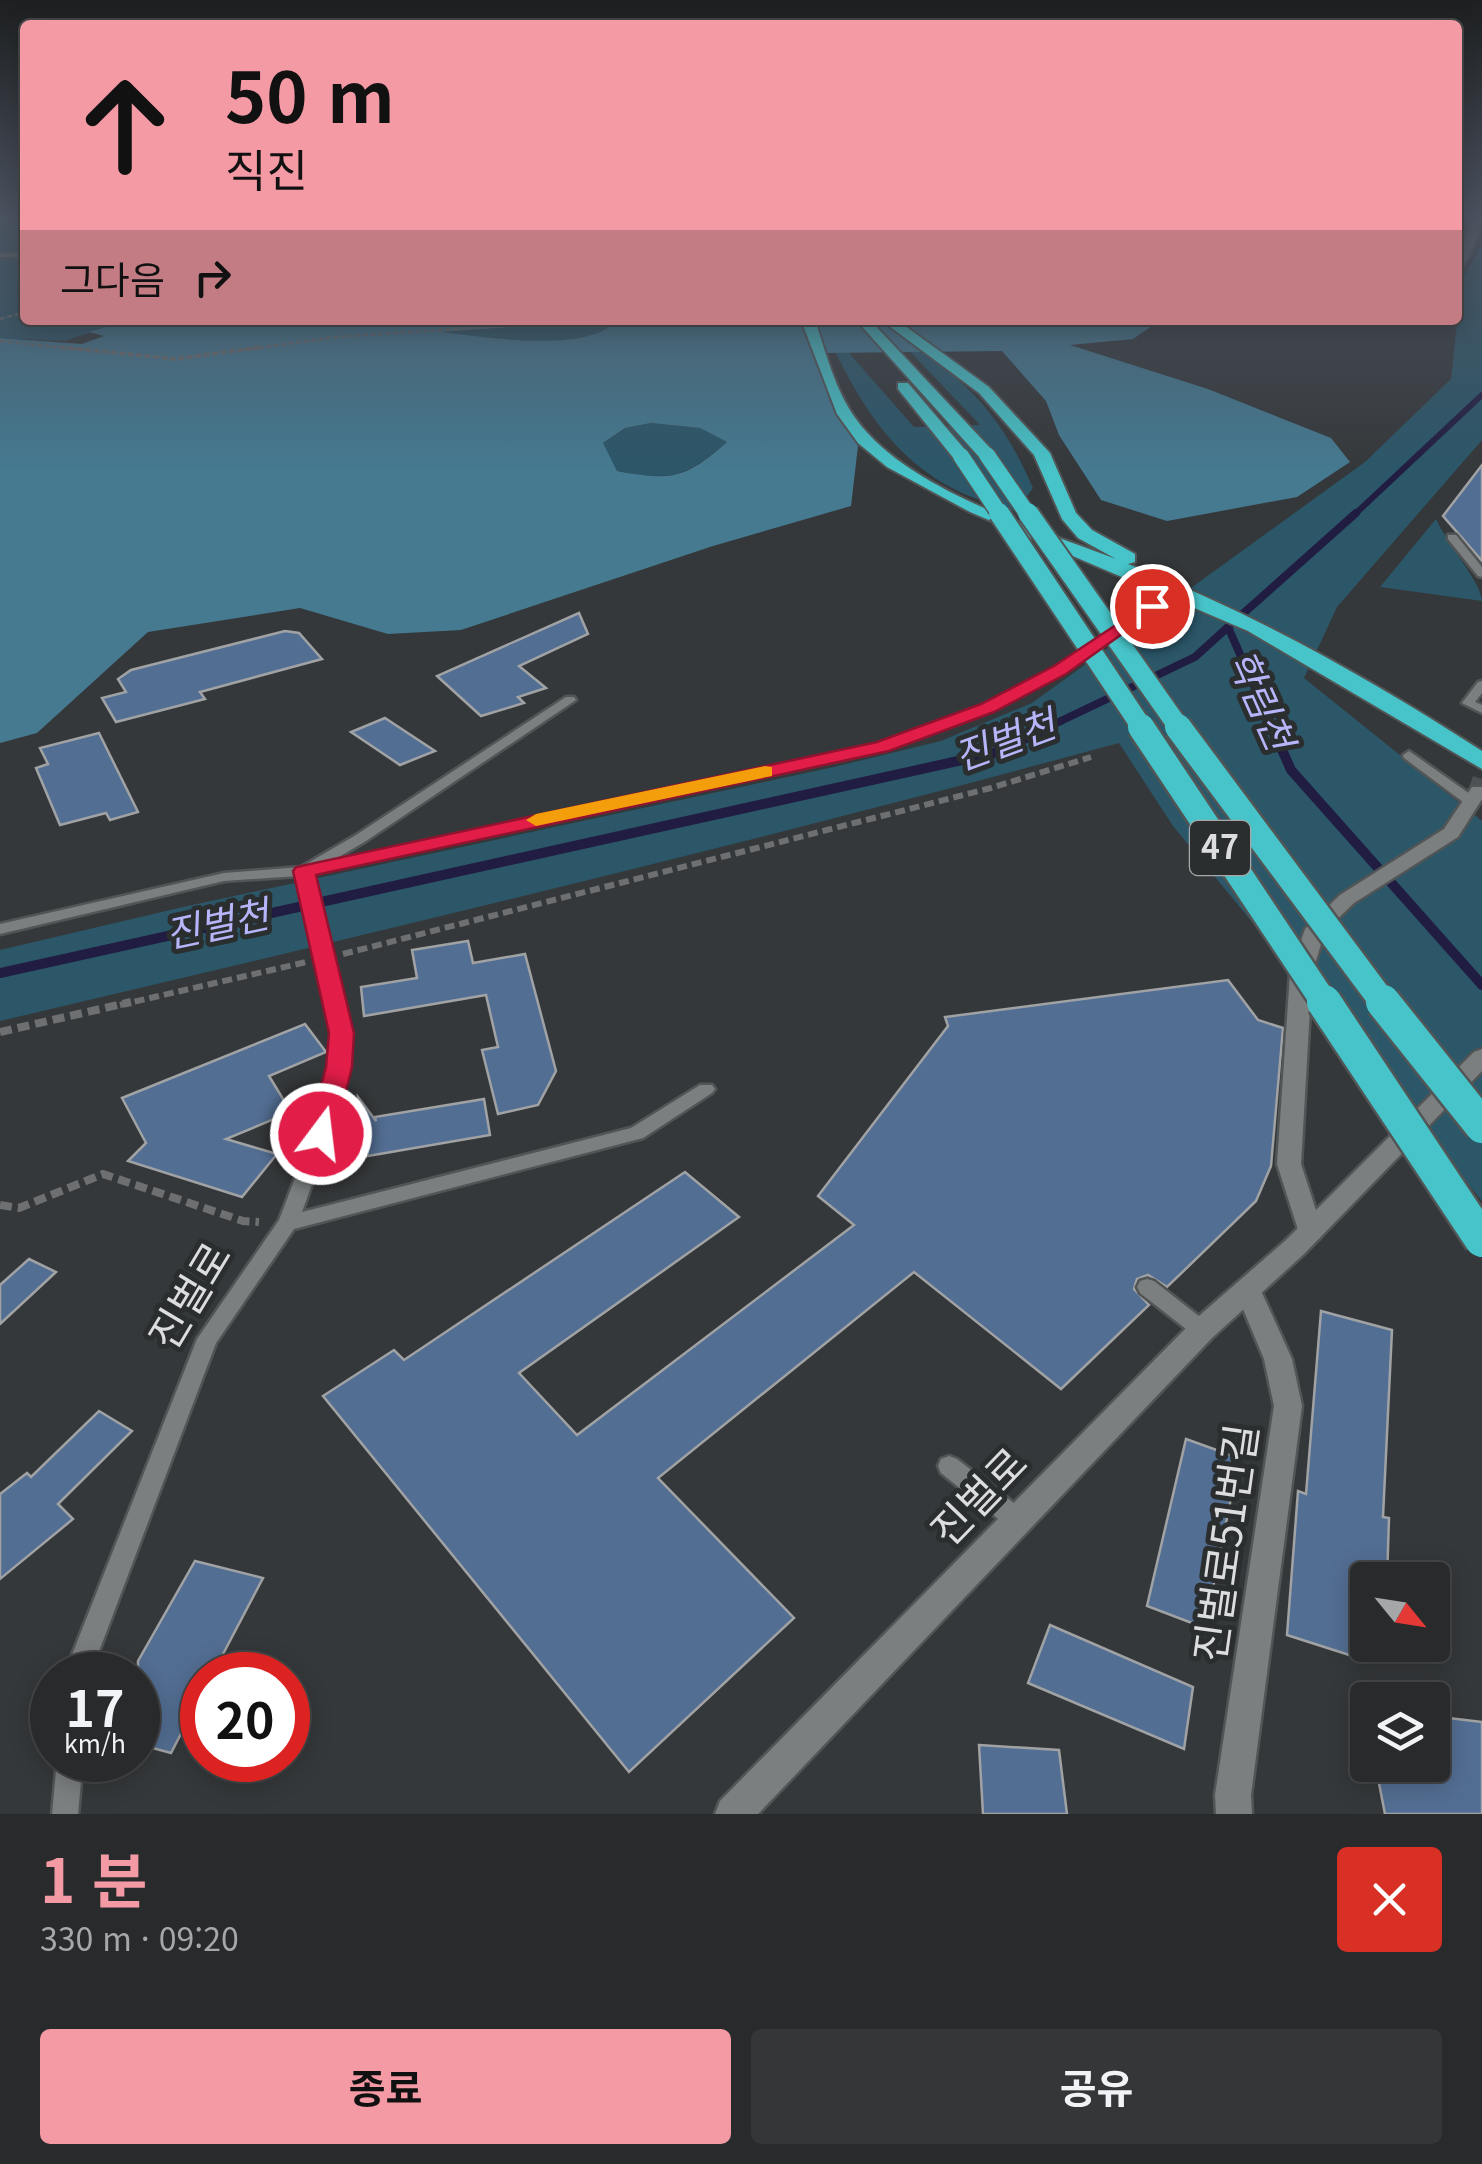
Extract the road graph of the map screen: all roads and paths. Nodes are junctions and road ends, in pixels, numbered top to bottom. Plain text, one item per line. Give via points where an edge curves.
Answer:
1 (505, 325) edge
2 (810, 325) edge
3 (895, 325) edge
4 (858, 326) edge
5 (0, 342) edge
6 (974, 455) junction
7 (1452, 537) dead end
8 (1482, 574) edge
9 (1152, 606) dead end
10 (1216, 608) junction
11 (1482, 684) edge
12 (570, 700) dead end
13 (1482, 709) edge
14 (1409, 755) dead end
15 (1091, 757) dead end
16 (1482, 762) edge
17 (1475, 796) joint
18 (304, 871) junction
19 (0, 928) edge
20 (326, 958) junction
21 (0, 1032) edge
22 (1482, 1057) edge
23 (706, 1089) dead end
24 (1482, 1126) edge
25 (0, 1205) edge
26 (288, 1223) junction
27 (1302, 1240) junction
28 (1482, 1240) edge
29 (1147, 1287) dead end
30 (1248, 1290) junction
31 (1202, 1330) junction
32 (949, 1466) dead end
33 (1020, 1522) junction
34 (86, 1652) edge
35 (68, 1782) edge
36 (65, 1814) edge
37 (733, 1814) edge
38 (1234, 1814) edge

1 - 5 path via 350,336 176,359
2 - 10 highway via 851,424 894,465 1051,542
3 - 10 highway via 1011,418 1042,453 1068,515 1086,534
4 - 6 highway, 47
4 - 6 highway, 47 via 923,381
6 - 24 highway, 47, bridge via 1379,1000
6 - 28 highway, 47, bridge
7 - 8 lane
9 - 18 lane via 1060,670 987,708 882,747
10 - 16 highway via 1360,681
11 - 13 lane via 1468,703
12 - 18 lane
14 - 17 lane
15 - 20 path
17 - 27 street via 1451,833 1347,899 1315,928 1302,974 1289,1164
18 - 19 lane via 224,877
18 - 20 lane, 진벌로
20 - 21 path
20 - 26 lane, 진벌로 via 341,1033 339,1067
22 - 27 street, 진벌로
23 - 26 lane via 638,1133
25 - 26 path via 19,1208 103,1174 244,1221
26 - 34 lane, 진벌로 via 207,1339
27 - 30 street, 진벌로
29 - 31 lane
30 - 31 street, 진벌로
30 - 38 street, 진벌로51번길 via 1278,1358 1288,1406
31 - 33 street, 진벌로
32 - 33 lane
33 - 37 street, 진벌로
35 - 36 lane

